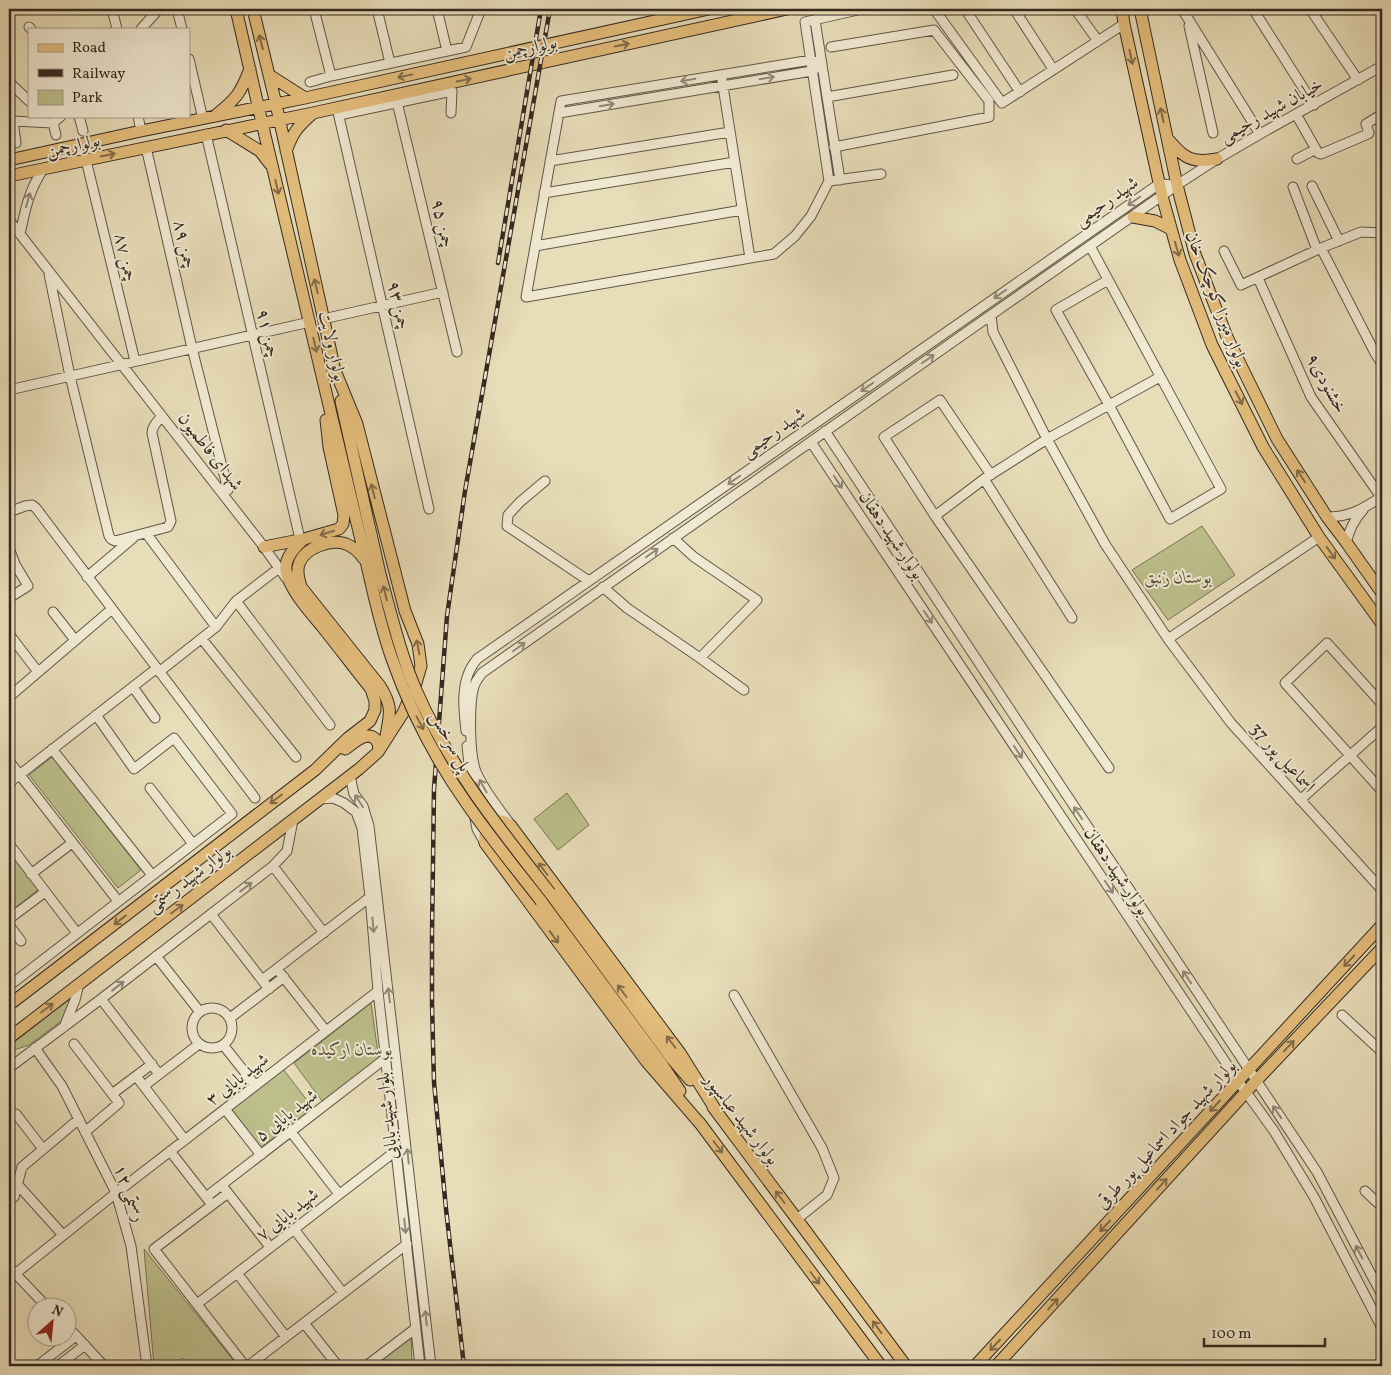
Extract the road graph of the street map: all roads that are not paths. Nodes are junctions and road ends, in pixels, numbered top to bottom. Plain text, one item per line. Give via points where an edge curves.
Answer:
1 (112, 9) edge
2 (159, 9) edge
3 (177, 9) edge
4 (236, 9) edge
5 (253, 9) edge
6 (314, 9) edge
7 (377, 9) edge
8 (437, 9) edge
9 (481, 9) edge
10 (709, 9) edge
11 (788, 9) edge
12 (862, 9) edge
13 (934, 9) edge
14 (965, 9) edge
15 (1014, 9) edge
16 (1075, 9) edge
17 (1122, 9) edge
18 (1140, 9) edge
19 (1182, 9) edge
20 (1253, 9) edge
21 (1310, 9) edge
22 (1187, 18) junction
23 (815, 20) junction
24 (1124, 24) junction
25 (117, 28) edge
26 (142, 28) edge
27 (182, 28) edge
28 (1098, 41) junction
29 (831, 47) dead end
30 (447, 51) junction
31 (810, 60) junction
32 (190, 62) edge
33 (390, 63) junction
34 (822, 64) junction
35 (1382, 66) edge
36 (250, 69) junction
37 (1054, 69) junction
38 (812, 70) junction
39 (269, 75) junction
40 (721, 75) junction
41 (953, 75) dead end
42 (331, 76) junction
43 (1358, 80) junction
44 (9, 82) edge
45 (310, 82) dead end
46 (723, 85) junction
47 (1020, 92) junction
48 (827, 97) junction
49 (305, 98) junction
50 (28, 100) edge
51 (397, 102) junction
52 (276, 104) junction
53 (1314, 104) junction
54 (258, 108) junction
55 (338, 111) junction
56 (314, 113) junction
57 (452, 113) dead end
58 (559, 113) junction
59 (1296, 114) junction
60 (830, 116) junction
61 (1379, 116) dead end
62 (48, 118) edge
63 (59, 118) edge
64 (80, 118) edge
65 (138, 118) edge
66 (208, 118) junction
67 (820, 118) junction
68 (11, 120) edge
69 (279, 120) junction
70 (53, 123) junction
71 (262, 123) junction
72 (226, 130) junction
73 (83, 131) dead end
74 (141, 131) junction
75 (730, 132) junction
76 (1213, 133) dead end
77 (206, 134) junction
78 (1260, 134) junction
79 (56, 135) dead end
80 (1167, 138) junction
81 (16, 143) dead end
82 (146, 147) junction
83 (834, 147) junction
84 (1316, 149) junction
85 (286, 152) junction
86 (1218, 159) junction
87 (1297, 159) dead end
88 (9, 160) edge
89 (86, 160) junction
90 (550, 161) junction
91 (735, 162) junction
92 (273, 167) junction
93 (43, 169) junction
94 (881, 174) dead end
95 (9, 176) edge
96 (840, 180) junction
97 (829, 181) junction
98 (1159, 184) junction
99 (1178, 185) junction
100 (1312, 186) dead end
101 (1293, 187) dead end
102 (544, 193) junction
103 (1162, 196) junction
104 (742, 210) junction
105 (1133, 217) junction
106 (9, 220) edge
107 (1171, 229) junction
108 (1382, 233) edge
109 (20, 234) junction
110 (1339, 240) junction
111 (535, 246) junction
112 (1090, 246) junction
113 (1319, 249) junction
114 (1224, 251) dead end
115 (750, 258) junction
116 (49, 271) junction
117 (1258, 278) junction
118 (1108, 280) junction
119 (442, 292) junction
120 (383, 306) junction
121 (991, 315) junction
122 (323, 319) junction
123 (310, 322) junction
124 (977, 324) junction
125 (993, 332) junction
126 (252, 335) junction
127 (192, 348) junction
128 (457, 352) dead end
129 (135, 362) junction
130 (122, 364) junction
131 (1382, 364) edge
132 (334, 368) junction
133 (321, 373) junction
134 (70, 376) junction
135 (1160, 378) junction
136 (9, 387) edge
137 (1109, 405) junction
138 (162, 416) junction
139 (825, 432) junction
140 (1048, 438) junction
141 (811, 442) junction
142 (988, 477) junction
143 (546, 481) dead end
144 (228, 490) dead end
145 (1382, 497) edge
146 (1365, 508) junction
147 (429, 509) dead end
148 (9, 512) edge
149 (935, 516) junction
150 (1327, 517) junction
151 (146, 533) junction
152 (135, 537) junction
153 (1319, 537) junction
154 (674, 538) junction
155 (302, 539) junction
156 (1346, 542) junction
157 (264, 547) junction
158 (9, 548) edge
159 (366, 561) junction
160 (12, 565) edge
161 (279, 568) junction
162 (375, 576) junction
163 (88, 577) junction
164 (589, 581) junction
165 (291, 584) junction
166 (604, 588) junction
167 (1382, 593) edge
168 (9, 598) edge
169 (236, 601) junction
170 (112, 609) junction
171 (547, 610) junction
172 (52, 612) dead end
173 (1072, 618) dead end
174 (555, 622) junction
175 (1382, 624) edge
176 (216, 627) junction
177 (9, 634) edge
178 (202, 638) junction
179 (1168, 639) junction
180 (76, 640) junction
181 (700, 658) junction
182 (158, 670) junction
183 (38, 672) junction
184 (133, 687) junction
185 (744, 690) dead end
186 (9, 697) edge
187 (1382, 704) edge
188 (375, 710) joint
189 (96, 715) junction
190 (155, 718) dead end
191 (330, 725) dead end
192 (1382, 727) edge
193 (386, 740) junction
194 (52, 749) junction
195 (378, 752) junction
196 (1350, 756) junction
197 (296, 757) dead end
198 (9, 761) edge
199 (1109, 768) dead end
200 (315, 770) junction
201 (20, 775) junction
202 (350, 776) junction
203 (9, 783) edge
204 (150, 788) dead end
205 (1382, 791) edge
206 (255, 798) dead end
207 (321, 799) junction
208 (1300, 800) junction
209 (294, 820) junction
210 (511, 826) junction
211 (72, 843) junction
212 (484, 843) junction
213 (9, 844) edge
214 (193, 844) junction
215 (12, 857) edge
216 (273, 866) junction
217 (31, 874) junction
218 (152, 875) junction
219 (1382, 890) edge
220 (45, 892) junction
221 (370, 897) junction
222 (545, 897) junction
223 (118, 901) junction
224 (211, 914) junction
225 (9, 919) edge
226 (9, 925) edge
227 (1382, 925) edge
228 (77, 933) junction
229 (324, 933) junction
230 (21, 941) dead end
231 (1382, 948) edge
232 (156, 956) junction
233 (277, 968) junction
234 (284, 977) junction
235 (262, 980) junction
236 (79, 984) junction
237 (9, 986) edge
238 (269, 989) junction
239 (378, 991) junction
240 (734, 995) dead end
241 (101, 999) junction
242 (9, 1006) edge
243 (200, 1012) junction
244 (1342, 1014) dead end
245 (230, 1018) junction
246 (64, 1027) junction
247 (326, 1031) junction
248 (9, 1038) edge
249 (74, 1044) dead end
250 (199, 1044) junction
251 (224, 1046) junction
252 (35, 1048) junction
253 (1382, 1052) edge
254 (386, 1058) junction
255 (152, 1064) junction
256 (9, 1068) edge
257 (1248, 1070) junction
258 (159, 1074) junction
259 (136, 1076) junction
260 (1238, 1081) junction
261 (1256, 1082) junction
262 (144, 1086) junction
263 (255, 1086) junction
264 (1246, 1092) junction
265 (112, 1094) junction
266 (225, 1108) junction
267 (717, 1112) junction
268 (16, 1114) dead end
269 (79, 1119) junction
270 (703, 1127) junction
271 (85, 1132) junction
272 (291, 1132) junction
273 (185, 1140) junction
274 (42, 1149) junction
275 (397, 1150) junction
276 (170, 1151) junction
277 (261, 1155) junction
278 (9, 1175) edge
279 (17, 1185) junction
280 (222, 1185) junction
281 (1365, 1191) dead end
282 (116, 1193) junction
283 (228, 1193) junction
284 (339, 1194) junction
285 (206, 1197) junction
286 (9, 1201) edge
287 (212, 1205) junction
288 (1382, 1207) edge
289 (797, 1219) junction
290 (294, 1229) junction
291 (63, 1236) junction
292 (407, 1244) junction
293 (270, 1247) junction
294 (12, 1270) edge
295 (237, 1273) junction
296 (343, 1293) junction
297 (1382, 1296) edge
298 (39, 1298) edge
299 (197, 1304) junction
300 (304, 1323) junction
301 (416, 1328) junction
302 (1382, 1328) edge
303 (286, 1337) junction
304 (78, 1338) edge
305 (85, 1345) junction
306 (60, 1348) edge
307 (907, 1365) edge
308 (37, 1366) edge
309 (58, 1366) edge
310 (104, 1366) edge
311 (147, 1366) edge
312 (246, 1366) edge
313 (338, 1366) edge
314 (366, 1366) edge
315 (420, 1366) edge
316 (431, 1366) edge
317 (881, 1366) edge
318 (975, 1366) edge
319 (996, 1366) edge

1 - 25 street
2 - 26 street
3 - 27 street
4 - 36 main road
39 -> 5 main road
6 - 42 street
7 - 33 street
8 - 30 street
9 - 30 street via 466,47
10 -> 49 main road, بولوارچمن
55 -> 11 main road, بولوارچمن
12 - 23 street
13 - 47 street via 1002,103
14 - 47 street
15 - 37 street
16 - 28 street
17 - 24 main road, بولوار میرزا کوچک خان
80 -> 18 main road, بولوار میرزا کوچک خان
19 - 22 street
20 - 53 street
21 - 43 street
22 - 76 street
22 - 78 street
23 - 31 street via 805,22
23 - 34 street
24 - 28 street
24 -> 98 main road, بولوار میرزا کوچک خان
28 - 37 street
29 - 83 street via 934,30 988,101 989,117
30 - 33 street
31 - 34 street
31 - 38 street
31 - 40 street
32 - 66 street
33 - 42 street
34 - 38 street
34 - 48 street
35 - 43 street, خیابان شهید رحیمی
36 - 54 main road
36 - 66 main road via 235,100
37 - 47 street
46 -> 38 street
38 - 67 street
39 - 49 main road
39 - 52 main road
40 - 46 street
40 -> 58 street via 561,101
41 - 48 street
42 - 45 street
43 - 53 street, خیابان شهید رحیمی
44 - 50 street
58 -> 46 street
46 - 75 street
48 - 60 street
49 - 52 main road, بولوارچمن
51 - 55 street
51 - 57 street via 452,91
51 - 119 street, چمن ۹۵
52 - 54 main road, بولوارچمن
52 - 69 main road, بولوار ولایت
53 - 59 street, خیابان شهید رحیمی
54 - 66 main road, بولوارچمن
54 - 71 main road, بولوار ولایت
55 - 56 main road, بولوارچمن
55 - 120 street, چمن ۹۳
56 - 69 main road, بولوارچمن
56 - 85 main road via 292,135
58 - 90 street
59 - 78 street, خیابان شهید رحیمی
59 - 84 street
60 - 67 street
60 - 83 street
61 - 84 street via 1366,124 1367,135 1321,154
62 - 70 street
63 - 70 street
64 - 73 street
65 - 74 street
66 - 74 main road, بولوارچمن
67 - 97 street
68 - 70 street
68 - 81 street
69 - 71 main road, بولوارچمن
69 - 85 main road, بولوار ولایت
70 - 79 street
71 - 72 main road, بولوارچمن
71 - 92 main road, بولوار ولایت
72 - 77 main road, بولوارچمن
72 - 92 main road via 260,151
74 - 88 main road, بولوارچمن
75 - 90 street
75 - 91 street
77 - 82 main road, بولوارچمن
77 - 126 street, چمن ۹۱
78 - 86 street, خیابان شهید رحیمی
80 - 86 main road via 1188,158
80 - 99 main road, بولوار میرزا کوچک خان
89 -> 82 main road, بولوارچمن
82 - 127 street, چمن ۸۹
83 - 96 street
84 - 87 street
122 -> 85 main road, بولوار ولایت
86 - 99 street, خیابان شهید رحیمی
89 - 93 main road, بولوارچمن
89 - 129 street, چمن ۸۷
90 - 102 street
91 - 102 street
91 - 104 street
92 -> 123 main road, بولوار ولایت
93 - 95 main road, بولوارچمن
109 -> 93 street via 27,200
94 - 96 street
96 - 97 street
97 - 115 street via 811,216 795,236 774,254
98 - 99 street, شهید رحیمی
98 - 103 main road, بولوار میرزا کوچک خان
98 -> 164 street, شهید رحیمی
99 - 103 street, شهید رحیمی
150 -> 99 main road, بولوار میرزا کوچک خان via 1277,439 1227,337 1195,254
100 - 110 street
101 - 113 street
102 - 111 street
103 - 105 street, شهید رحیمی
103 - 107 main road, بولوار میرزا کوچک خان
104 - 111 street
104 - 115 street
105 - 107 main road via 1155,221
105 - 112 street, شهید رحیمی
106 - 109 street, شهدای فاطمیون
107 -> 153 main road, بولوار میرزا کوچک خان via 1212,345 1263,447
108 - 110 street via 1361,232
109 - 116 street, شهدای فاطمیون
110 - 113 street
111 - 115 street via 526,297
112 - 118 street
112 - 121 street, شهید رحیمی
113 - 117 street
113 - 131 street
114 - 117 street via 1241,285
116 - 130 street, شهدای فاطمیون
116 - 134 street
117 - 145 street, خشنودی۹ via 1312,397
118 - 135 street
118 - 137 street via 1056,310
119 - 120 street
119 - 128 street, چمن ۹۵
120 - 122 street
120 - 147 street, چمن ۹۳
121 - 124 street, شهید رحیمی
121 - 125 street
122 - 132 main road, بولوار ولایت
123 - 126 street
123 -> 133 main road, بولوار ولایت
124 - 125 street
139 -> 124 street, شهید رحیمی
125 - 140 street, اسماعیل پور 37
126 - 127 street
126 - 155 street, چمن ۹۱
127 - 129 street
127 - 144 street, چمن ۸۹
129 - 130 street
130 - 134 street
130 - 138 street, شهدای فاطمیون
132 - 162 main road, بولوار ولایت
193 -> 132 main road, بولوار شهید رستمی via 416,683 420,666 418,644 405,611 357,424
133 -> 155 main road via 329,447 344,515 339,529
133 - 159 main road, بولوار ولایت
134 - 136 street
134 - 152 street via 109,536 115,541
135 - 137 street
135 - 137 street via 1221,489 1170,519
137 - 140 street
138 - 151 street via 152,433 171,521 168,527
138 - 157 street, شهدای فاطمیون
139 - 141 street, شهید رحیمی
257 -> 139 street, بولوار شهید دهقان
140 - 142 street
140 - 179 street, اسماعیل پور 37 via 1105,544
141 - 154 street, شهید رحیمی
141 -> 260 street, بولوار شهید دهقان
142 - 149 street
142 - 149 street via 940,400 884,437
142 - 173 street
143 - 164 street via 520,502 508,516 507,526
145 - 146 street
146 - 150 street via 1340,517
146 - 156 street via 1350,528
148 - 163 street via 25,506 36,508
149 - 199 street
150 - 156 main road, بولوار میرزا کوچک خان
151 - 152 street
151 - 176 street
152 - 163 street
153 -> 175 main road, بولوار میرزا کوچک خان
153 - 179 street
166 -> 154 street, شهید رحیمی
154 - 181 street via 694,557 757,600
155 - 157 main road
155 - 165 main road via 286,563
156 - 167 main road, بولوار میرزا کوچک خان
157 - 161 street, شهدای فاطمیون
158 - 160 street
159 - 162 main road, بولوار ولایت
159 - 193 main road via 352,547 334,542 303,557 297,574 301,587 388,698 390,711
160 - 168 street via 28,586
161 - 165 street, شهدای فاطمیون
161 - 169 street
162 - 222 main road, پل سرخس, bridge via 376,606 392,659 406,695 436,753 467,804
163 - 170 street
164 - 171 street, شهید رحیمی
165 - 188 main road, شهدای فاطمیون via 371,689
166 - 174 street, شهید رحیمی
166 - 181 street via 627,608
169 - 176 street
169 - 191 street
170 - 180 street
170 - 182 street
171 - 174 street
171 - 212 street, شهید رحیمی via 477,659 465,682 464,710 472,798
172 - 180 street
210 -> 174 street, شهید رحیمی via 476,772 470,710 474,688 482,673
176 - 178 street
177 - 183 street
178 - 182 street
178 - 197 street
179 - 208 street, اسماعیل پور 37 via 1231,723
180 - 183 street
181 - 185 street
182 - 184 street
182 - 206 street
183 - 186 street
184 - 189 street
184 - 190 street
187 - 196 street via 1327,643 1285,683
188 - 200 main road, بولوار شهید رستمی via 370,721
189 - 194 street
189 - 214 street via 134,769 174,738 232,814
192 - 196 street
193 - 195 main road, بولوار شهید رستمی
194 - 201 street
194 - 218 street
195 - 200 main road via 375,738 365,736
195 - 202 main road, بولوار شهید رستمی
196 - 205 street
196 - 208 street
198 - 201 street
200 -> 242 main road, بولوار شهید رستمی
201 - 203 street
201 - 211 street
202 - 207 main road, بولوار شهید رستمی
316 -> 202 street, بلوار شهید بابایی via 369,826 363,806 354,794
204 - 214 street
207 - 209 main road, بولوار شهید رستمی
207 - 221 street, بلوار شهید بابایی via 333,798 356,812 362,828
208 - 219 street, اسماعیل پور 37
209 - 216 street via 288,851
236 -> 209 main road, بولوار شهید رستمی
210 - 212 main road via 502,821 492,822 485,831
267 -> 210 main road via 680,1053
211 - 217 street
211 - 223 street
212 -> 270 main road via 646,1061
213 - 215 street
214 - 218 street
215 - 217 street
224 -> 216 street
216 - 229 street
217 - 220 street
218 - 223 street
220 - 225 street
220 - 228 street
221 - 229 street
221 -> 239 street, بلوار شهید بابایی
267 -> 222 main road, بولوار شهید عباسپور
222 - 270 main road, بولوار شهید عباسپور
223 - 228 street
224 - 232 street
224 - 235 street
226 - 230 street
227 -> 257 main road, بولوار شهید جواد اسماعیل پور طرقی
228 - 237 street
229 - 233 street
261 -> 231 main road, بولوار شهید جواد اسماعیل پور طرقی
241 -> 232 street
232 - 243 street
233 - 234 street
233 - 235 street
234 - 238 street
234 - 247 street
235 - 238 street
236 - 246 street
248 -> 236 main road, بولوار شهید رستمی
238 - 245 street
239 - 247 street, شهید بابایی ۳
239 - 254 street, بلوار شهید بابایی
240 - 289 street via 822,1148 834,1178 826,1195
241 - 246 street
241 - 255 street
243 - 245 street via 216,1008
243 - 250 street via 192,1028
244 - 253 street
245 - 251 street via 232,1034
246 - 252 street
247 - 263 street, شهید بابایی ۳
249 - 265 street
250 - 251 street via 211,1049
250 - 258 street
251 - 263 street
252 - 256 street
252 - 269 street, رستمی ۱۲ via 62,1086
254 - 272 street, شهید بابایی ۵
254 - 275 street, بلوار شهید بابایی
255 - 258 street
255 - 259 street
257 - 260 main road, بولوار شهید جواد اسماعیل پور طرقی
257 - 261 street, بولوار شهید دهقان
258 - 262 street
259 - 262 street
259 - 265 street
260 - 264 street, بولوار شهید دهقان
260 -> 318 main road, بولوار شهید جواد اسماعیل پور طرقی
261 - 264 main road, بولوار شهید جواد اسماعیل پور طرقی
297 -> 261 street, بولوار شهید دهقان via 1317,1172
262 - 273 street
263 - 266 street, شهید بابایی ۳
264 - 302 street, بولوار شهید دهقان via 1314,1197
319 -> 264 main road, بولوار شهید جواد اسماعیل پور طرقی
265 - 271 street via 119,1103
266 - 273 street, شهید بابایی ۳
266 - 277 street
289 -> 267 main road, بولوار شهید عباسپور
268 - 274 street
269 - 271 street, رستمی ۱۲
269 - 274 street
270 -> 317 main road, بولوار شهید عباسپور
271 - 282 street, رستمی ۱۲
272 - 277 street, شهید بابایی ۵
272 - 284 street
273 - 276 street, شهید بابایی ۳
274 - 279 street via 22,1167
275 - 284 street, شهید بابایی ۷
275 -> 292 street, بلوار شهید بابایی
276 - 282 street, شهید بابایی ۳
276 - 285 street
277 - 280 street, شهید بابایی ۵
278 - 279 street
279 - 286 street via 14,1197
279 - 291 street
280 - 283 street
280 - 285 street, شهید بابایی ۵
281 - 288 street
282 - 291 street, شهید بابایی ۳
282 - 311 street, رستمی ۱۲ via 131,1246
283 - 287 street
283 - 293 street
284 - 290 street, شهید بابایی ۷
285 - 287 street
287 - 299 street via 154,1249
307 -> 289 main road, بولوار شهید عباسپور
290 - 293 street, شهید بابایی ۷
290 - 296 street
291 - 294 street, شهید بابایی ۳
292 - 296 street
292 - 301 street, بلوار شهید بابایی
293 - 295 street, شهید بابایی ۷
294 - 298 street
295 - 299 street, شهید بابایی ۷
295 - 303 street
296 - 300 street
299 - 312 street
300 - 303 street
300 - 313 street
301 - 314 street
301 - 315 street, بلوار شهید بابایی
303 - 312 street
304 - 305 street
305 - 309 street
305 - 310 street
306 - 308 street

